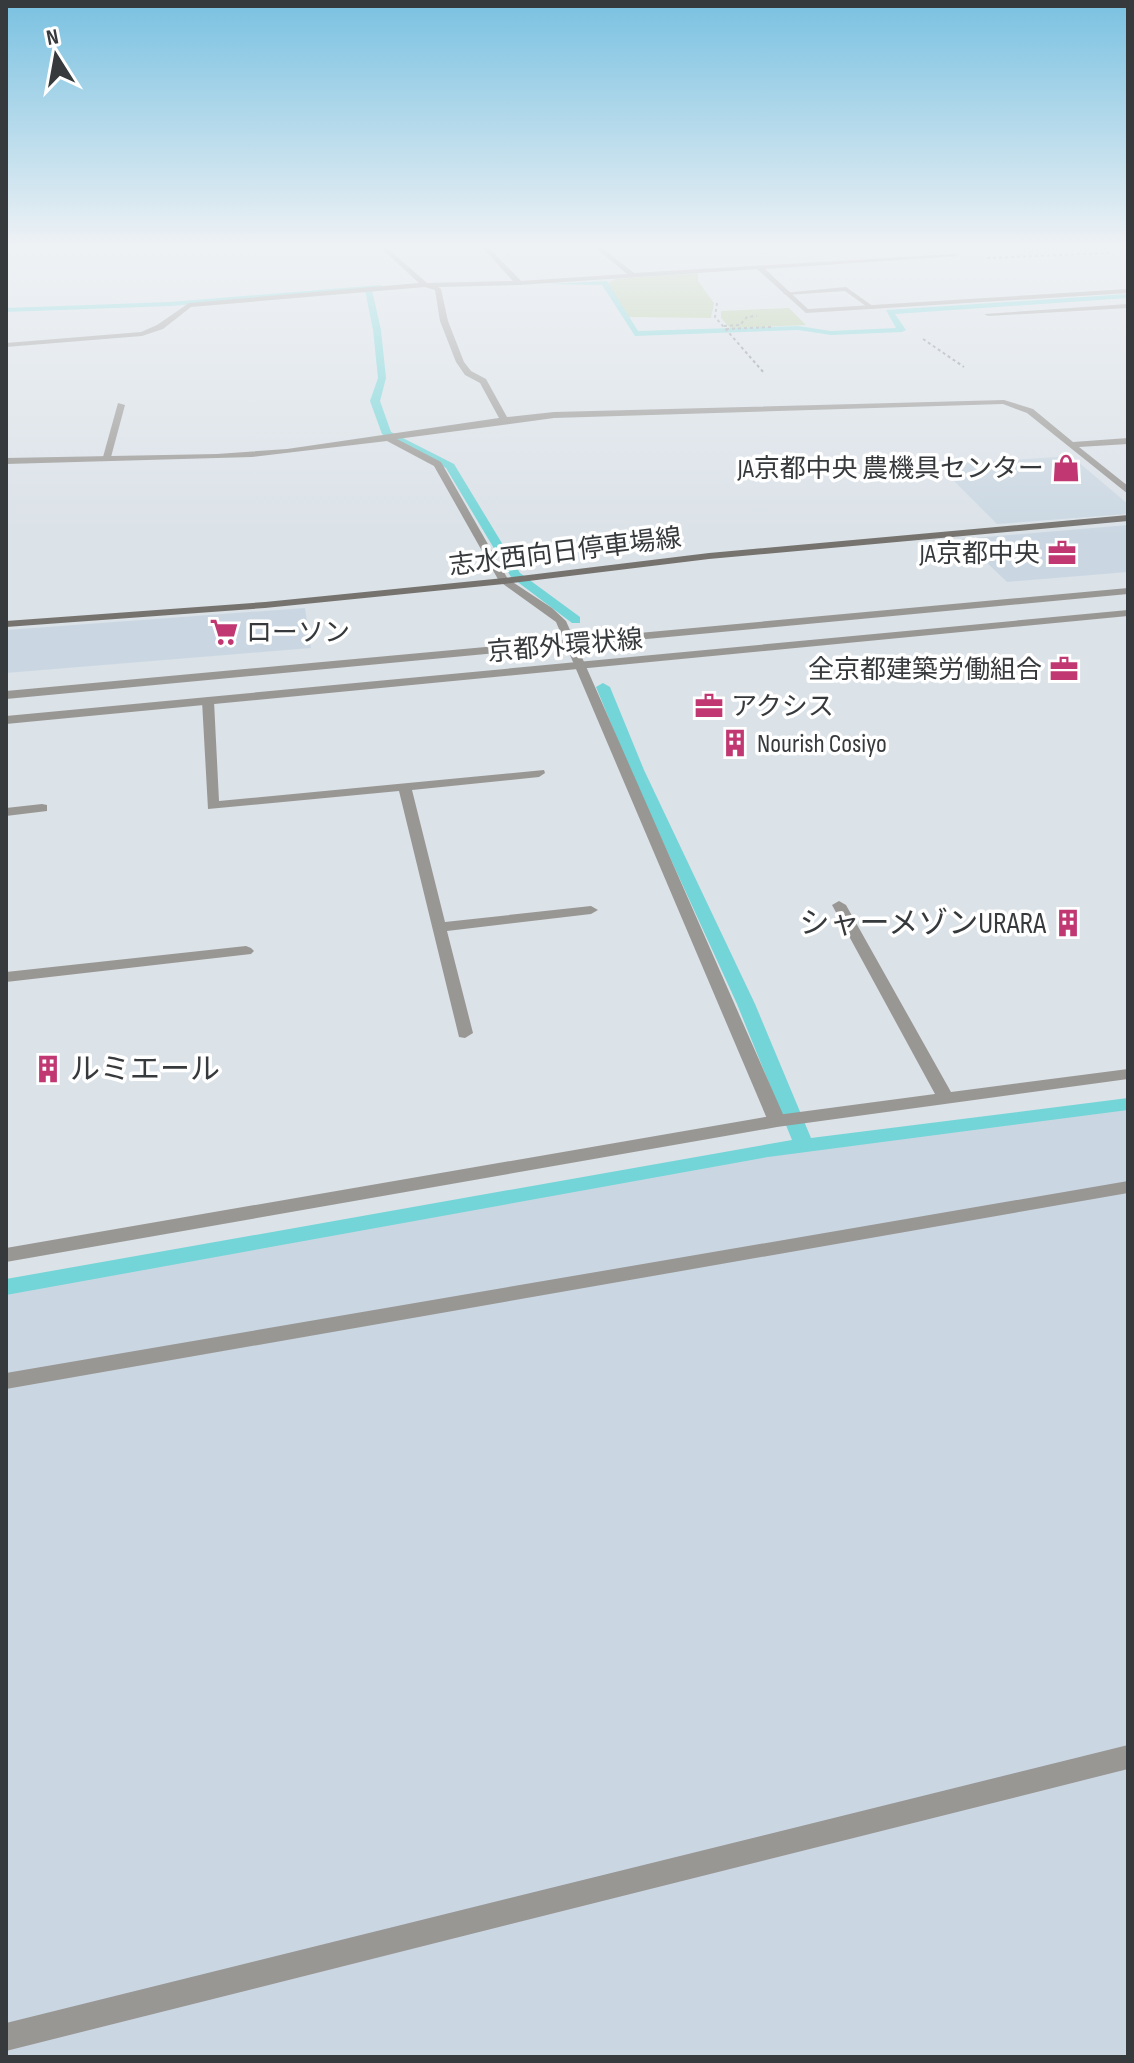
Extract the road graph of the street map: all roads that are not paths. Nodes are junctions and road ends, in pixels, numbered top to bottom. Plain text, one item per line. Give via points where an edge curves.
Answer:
1 (453, 344) edge
2 (121, 405) dead end
3 (504, 419) junction
4 (389, 438) junction
5 (1128, 441) edge
6 (1070, 445) junction
7 (107, 457) junction
8 (6, 461) edge
9 (1128, 491) edge
10 (1128, 518) edge
11 (513, 580) junction
12 (1128, 591) edge
13 (1128, 613) edge
14 (6, 624) edge
15 (570, 642) junction
16 (579, 666) junction
17 (6, 695) edge
18 (208, 701) junction
19 (6, 720) edge
20 (539, 773) dead end
21 (405, 787) junction
22 (42, 808) dead end
23 (6, 812) edge
24 (839, 905) dead end
25 (591, 910) dead end
26 (440, 927) junction
27 (246, 951) dead end
28 (6, 977) edge
29 (465, 1033) dead end
30 (1128, 1074) edge
31 (946, 1098) junction
32 (779, 1120) junction
33 (1128, 1187) edge
34 (6, 1255) edge
35 (6, 1381) edge
36 (1128, 1757) edge
37 (6, 2037) edge

1 - 3 street via 460,362 483,381
2 - 7 street
3 - 4 street
3 - 6 street via 1004,402 1030,411
4 - 7 street via 216,457
4 - 11 street via 438,464
5 - 6 street
6 - 9 street
7 - 8 street
10 - 11 main road, 志水西向日停車場線 via 709,556
11 - 14 main road, 志水西向日停車場線
11 - 15 street via 512,589 551,610
12 - 15 street, 京都外環状線
13 - 16 street, 京都外環状線
15 - 16 street
15 - 17 street, 京都外環状線
16 - 18 street, 京都外環状線
16 - 32 street
18 - 19 street, 京都外環状線
18 - 21 street via 213,806
20 - 21 street
21 - 26 street
22 - 23 street
24 - 31 street
25 - 26 street
26 - 29 street
27 - 28 street
30 - 31 street
31 - 32 street
32 - 34 street
33 - 35 street
36 - 37 street

